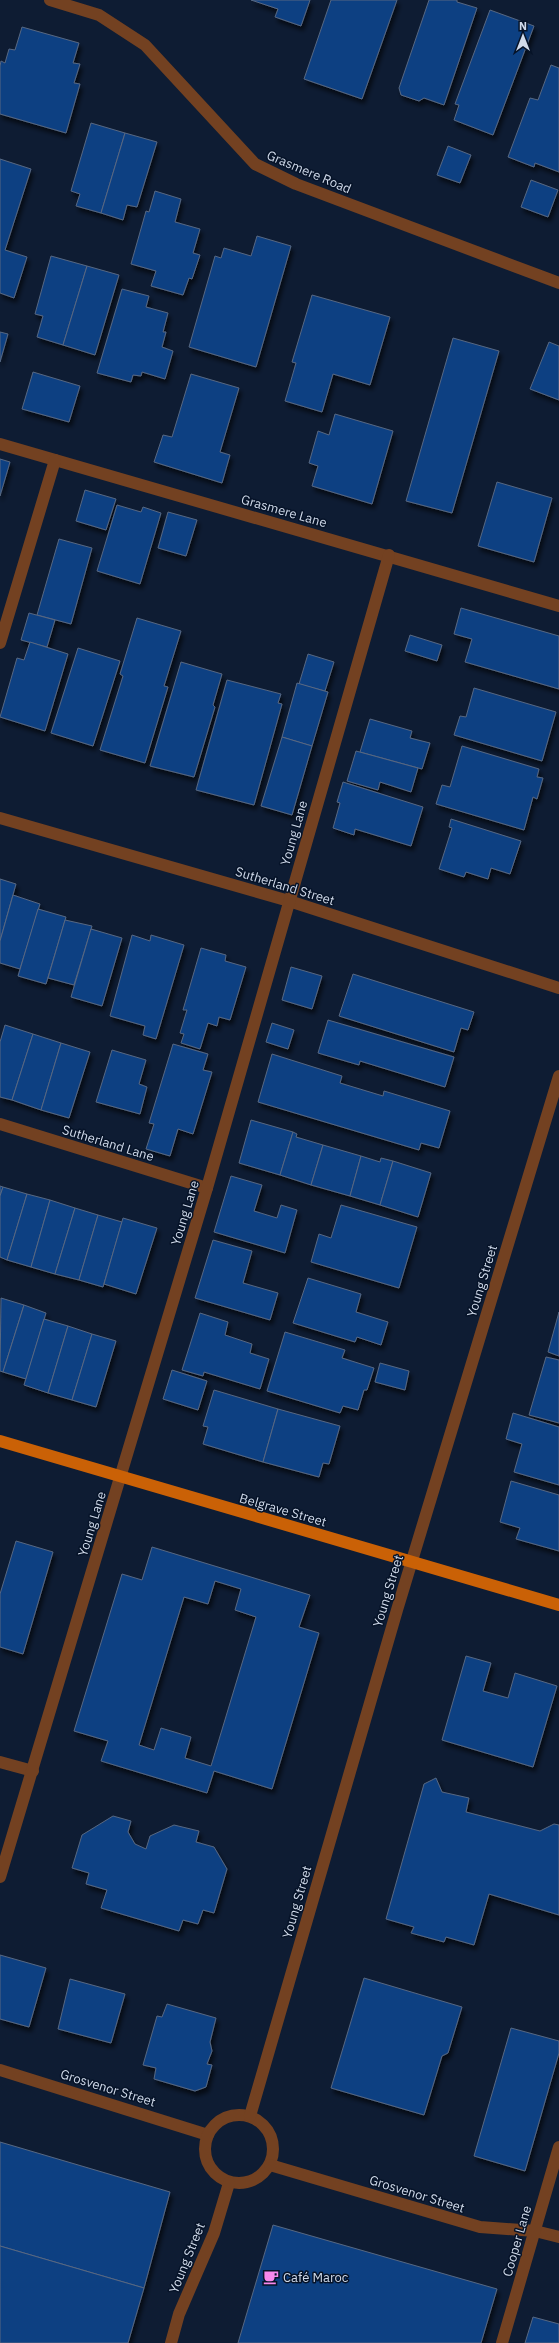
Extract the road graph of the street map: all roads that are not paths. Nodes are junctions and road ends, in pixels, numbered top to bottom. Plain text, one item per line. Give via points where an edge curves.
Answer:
1 (50, 0) edge
2 (559, 283) edge
3 (0, 444) edge
4 (55, 460) junction
5 (389, 555) junction
6 (559, 606) edge
7 (0, 643) edge
8 (0, 818) edge
9 (289, 902) junction
10 (559, 988) edge
11 (559, 1076) edge
12 (0, 1124) edge
13 (207, 1188) junction
14 (0, 1441) edge
15 (120, 1477) junction
16 (412, 1562) junction
17 (559, 1605) edge
18 (0, 1762) edge
19 (33, 1772) junction
20 (0, 1878) edge
21 (0, 2070) edge
22 (250, 2116) junction
23 (208, 2135) junction
24 (559, 2147) edge
25 (270, 2165) junction
26 (229, 2183) junction
27 (535, 2232) junction
28 (559, 2237) edge
29 (171, 2343) edge
30 (502, 2343) edge

1 - 2 street, Grasmere Road via 99,15 145,45 255,164 296,184
3 - 4 street, Grasmere Lane
4 - 5 street, Grasmere Lane
4 - 7 street
5 - 6 street, Grasmere Lane
5 - 9 street, Young Lane
8 - 9 street, Sutherland Street
9 - 10 street, Sutherland Street
9 - 13 street, Young Lane
11 - 16 street, Young Street
12 - 13 street, Sutherland Lane
13 - 15 street, Young Lane
14 - 15 main road, Belgrave Street
15 - 16 main road, Belgrave Street
15 - 19 street, Young Lane
16 - 17 main road, Belgrave Street
16 - 22 street, Young Street
18 - 19 street
19 - 20 street, Young Lane
21 - 23 street, Grosvenor Street
22 - 23 street via 229,2116 213,2126
22 - 25 street via 261,2122 273,2141 274,2153
23 - 26 street via 205,2152 210,2169
24 - 27 street, Cooper Lane
25 - 26 street via 258,2179 249,2183
25 - 27 street, Grosvenor Street via 480,2227
26 - 29 street, Young Street via 214,2233 179,2314
27 - 28 street, Grosvenor Street
27 - 30 street, Cooper Lane

